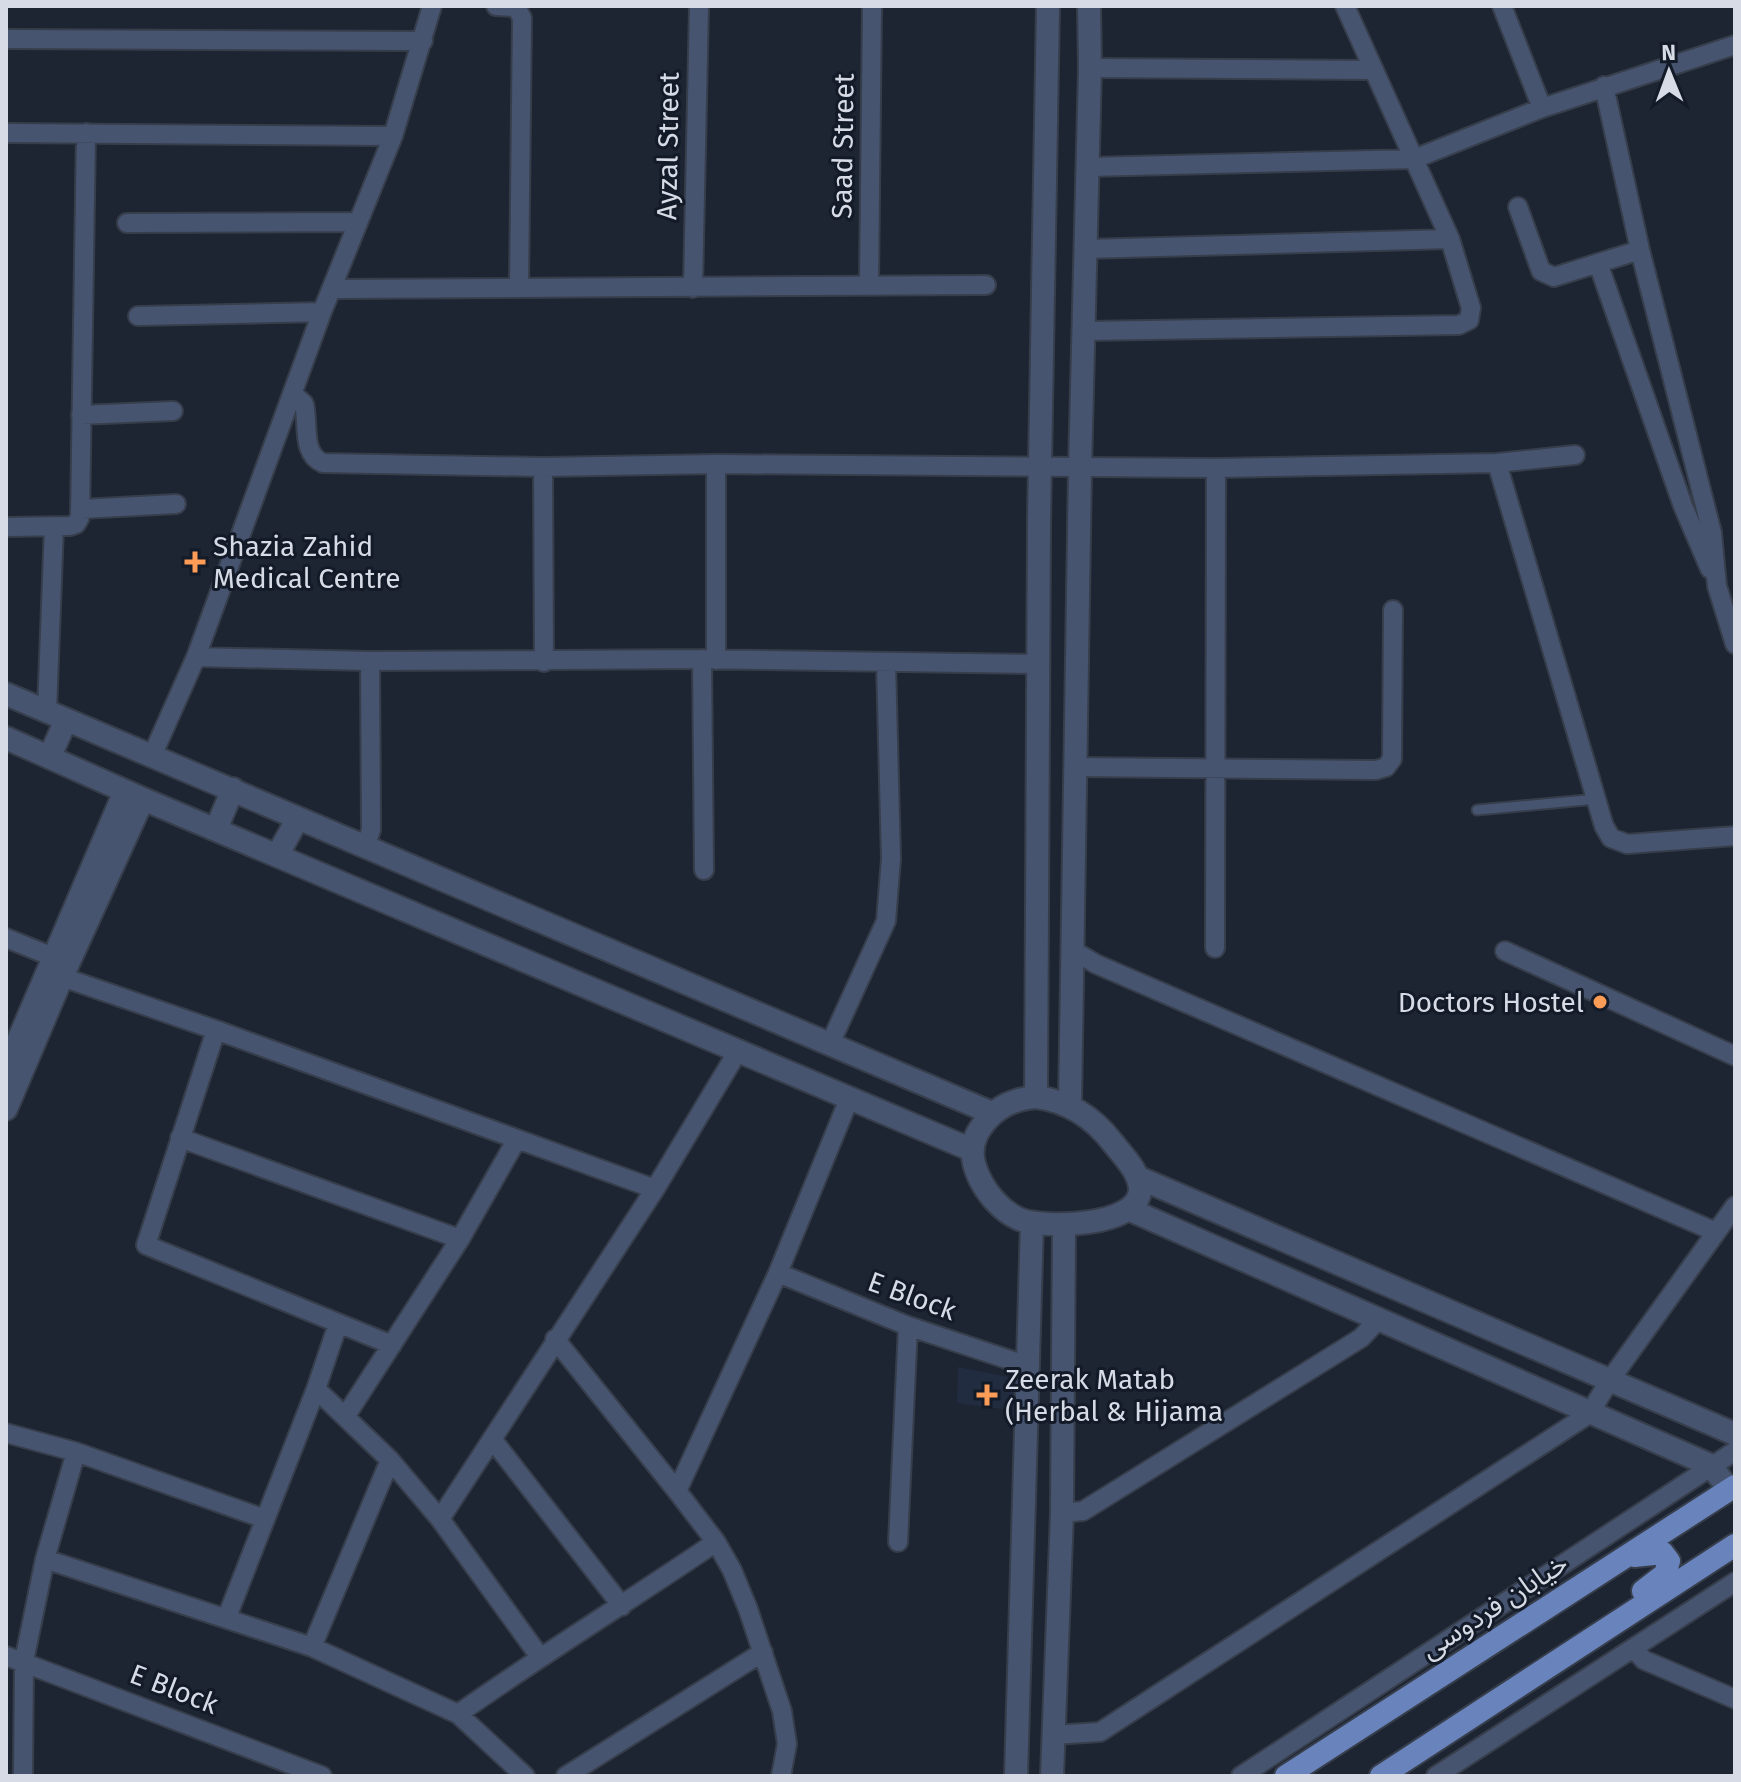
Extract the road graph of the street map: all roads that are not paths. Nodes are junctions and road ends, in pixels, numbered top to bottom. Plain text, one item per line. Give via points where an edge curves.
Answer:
1 (432, 6) edge
2 (496, 6) edge
3 (699, 6) edge
4 (872, 6) edge
5 (1048, 6) edge
6 (1089, 6) edge
7 (1345, 6) edge
8 (1502, 6) edge
9 (6, 39) edge
10 (423, 41) junction
11 (1735, 45) edge
12 (1090, 68) junction
13 (1374, 70) junction
14 (1604, 86) junction
15 (1542, 108) junction
16 (6, 133) edge
17 (86, 133) junction
18 (393, 136) junction
19 (1414, 159) junction
20 (1087, 167) junction
21 (1518, 207) dead end
22 (358, 222) junction
23 (127, 223) dead end
24 (1450, 239) junction
25 (1086, 249) junction
26 (1640, 250) junction
27 (1598, 263) junction
28 (986, 285) dead end
29 (869, 286) junction
30 (519, 287) junction
31 (693, 288) junction
32 (332, 289) junction
33 (322, 312) junction
34 (138, 316) dead end
35 (1085, 331) junction
36 (293, 394) junction
37 (173, 411) dead end
38 (81, 415) junction
39 (1575, 455) dead end
40 (1497, 463) junction
41 (716, 464) junction
42 (543, 467) junction
43 (1216, 468) junction
44 (1040, 469) junction
45 (1080, 469) junction
46 (176, 504) dead end
47 (81, 509) junction
48 (6, 527) edge
49 (54, 527) junction
50 (1717, 586) junction
51 (1393, 610) dead end
52 (1735, 644) edge
53 (196, 657) junction
54 (709, 660) junction
55 (370, 661) junction
56 (544, 662) junction
57 (886, 663) junction
58 (1040, 664) junction
59 (6, 694) edge
60 (57, 715) junction
61 (6, 738) edge
62 (50, 756) junction
63 (152, 756) junction
64 (1076, 767) junction
65 (1216, 767) junction
66 (233, 789) junction
67 (134, 795) junction
68 (1597, 799) junction
69 (1477, 810) dead end
70 (298, 818) junction
71 (216, 829) junction
72 (1735, 836) edge
73 (365, 848) junction
74 (278, 854) junction
75 (704, 870) dead end
76 (6, 938) edge
77 (1215, 948) dead end
78 (1072, 950) junction
79 (1505, 951) dead end
80 (58, 967) junction
81 (216, 1030) junction
82 (830, 1044) junction
83 (738, 1051) junction
84 (1735, 1056) edge
85 (6, 1069) edge
86 (1036, 1097) junction
87 (849, 1099) junction
88 (1070, 1105) junction
89 (6, 1109) edge
90 (992, 1113) junction
91 (180, 1138) junction
92 (517, 1139) junction
93 (972, 1150) junction
94 (1137, 1177) junction
95 (655, 1189) junction
96 (1735, 1206) edge
97 (1128, 1209) junction
98 (1032, 1223) junction
99 (1064, 1225) junction
100 (1716, 1232) junction
101 (460, 1239) junction
102 (778, 1273) junction
103 (1377, 1321) junction
104 (338, 1324) junction
105 (908, 1326) junction
106 (555, 1339) junction
107 (392, 1345) junction
108 (1028, 1366) junction
109 (1610, 1380) junction
110 (316, 1389) junction
111 (1589, 1414) junction
112 (345, 1417) junction
113 (6, 1433) edge
114 (1735, 1434) edge
115 (492, 1439) junction
116 (1735, 1451) edge
117 (76, 1452) junction
118 (390, 1460) junction
119 (1710, 1465) junction
120 (1732, 1488) edge
121 (677, 1491) junction
122 (1062, 1513) junction
123 (265, 1519) junction
124 (440, 1519) junction
125 (716, 1542) junction
126 (898, 1542) dead end
127 (1735, 1545) edge
128 (1625, 1558) junction
129 (45, 1559) junction
130 (1735, 1582) edge
131 (622, 1606) junction
132 (227, 1617) junction
133 (1614, 1626) junction
134 (312, 1647) junction
135 (1634, 1649) junction
136 (763, 1652) junction
137 (540, 1657) junction
138 (15, 1659) edge
139 (1735, 1699) edge
140 (458, 1714) junction
141 (1053, 1735) junction
142 (23, 1776) edge
143 (322, 1776) edge
144 (525, 1776) edge
145 (566, 1776) edge
146 (781, 1776) edge
147 (1016, 1776) edge
148 (1052, 1776) edge
149 (1241, 1776) edge
150 (1286, 1776) edge
151 (1381, 1776) edge
152 (1436, 1776) edge

1 - 10 street
2 - 30 street via 516,7 522,18
3 - 31 street, Ayzal Street
4 - 29 street, Saad Street
5 - 44 street
6 - 12 street
7 - 13 street
8 - 15 street
9 - 10 street
10 - 18 street
11 - 14 street
12 - 13 street
12 - 20 street
13 - 19 street
14 - 15 street
14 - 26 street
15 - 19 street
16 - 17 street
17 - 18 street
17 - 38 street
18 - 22 street
19 - 20 street
19 - 24 street
20 - 25 street
21 - 27 street via 1541,271 1554,277
22 - 23 street
22 - 32 street
24 - 25 street
24 - 35 street via 1471,308 1469,320 1459,325
25 - 35 street
26 - 27 street
26 - 50 street via 1712,533
27 - 50 street via 1683,506
28 - 29 street
29 - 31 street
30 - 31 street
30 - 32 street
32 - 33 street
33 - 34 street
33 - 36 street
35 - 45 street
36 - 42 street via 304,404 309,450 323,463
36 - 53 street
37 - 38 street
38 - 47 street
39 - 40 street
40 - 43 street
40 - 68 street
41 - 42 street
41 - 44 street
41 - 54 street
42 - 56 street
43 - 45 street
43 - 65 street
44 - 45 street
44 - 58 street
45 - 64 street
46 - 47 street
47 - 49 street via 76,524
48 - 49 street
49 - 60 street
50 - 52 street
51 - 65 street via 1392,759 1386,767
53 - 55 street
53 - 63 street
54 - 56 street
54 - 57 street
54 - 75 street
55 - 56 street
55 - 73 street via 371,830
57 - 58 street
57 - 82 street via 891,859 886,921
58 - 86 street
59 - 60 street
60 - 62 street
60 - 63 street
61 - 62 street
62 - 67 street
63 - 66 street
64 - 65 street
64 - 78 street
65 - 77 street
66 - 70 street
66 - 71 street
67 - 71 street
67 - 80 street
68 - 69 lane
68 - 72 street via 1611,838 1627,844
70 - 73 street
70 - 74 street
71 - 74 street
73 - 82 street
74 - 83 street
76 - 80 street
78 - 88 street
78 - 100 street
79 - 84 street
80 - 81 street
80 - 85 street
80 - 89 street
81 - 91 street
81 - 92 street
82 - 90 street
83 - 87 street
83 - 95 street
86 - 88 street
86 - 90 street via 1011,1101
87 - 93 street
87 - 102 street
88 - 94 street via 1108,1136
90 - 93 street
91 - 101 street
91 - 104 street via 146,1245
92 - 95 street
92 - 101 street
93 - 98 street via 987,1192 1013,1216
94 - 97 street via 1139,1195
94 - 109 street
95 - 106 street
96 - 100 street
97 - 99 street
97 - 103 street
98 - 99 street
98 - 108 street
99 - 122 street
100 - 109 street
101 - 107 street
102 - 105 street, E Block
102 - 121 street
103 - 111 street
103 - 122 street via 1361,1338 1083,1511
104 - 107 street
104 - 110 street
105 - 108 street, E Block
105 - 126 street
106 - 115 street
106 - 121 street
107 - 112 street
108 - 147 street
109 - 111 street
109 - 114 street
110 - 112 street
110 - 123 street
111 - 119 street
111 - 141 street via 1100,1732
112 - 118 street
113 - 117 street
115 - 124 street
115 - 131 street
116 - 119 street
117 - 123 street
117 - 129 street
118 - 124 street
118 - 134 street
119 - 120 street
119 - 149 street
120 - 128 main road, خیابان فردوسی
121 - 125 street
122 - 141 street
123 - 132 street
124 - 137 street
125 - 131 street
125 - 136 street
127 - 133 main road
128 - 133 main road via 1658,1552 1667,1557 1669,1567 1620,1608
128 - 150 main road, خیابان فردوسی
129 - 132 street
129 - 138 street
130 - 135 street
131 - 137 street
132 - 134 street
133 - 151 main road
134 - 140 street
135 - 139 street via 1644,1660
135 - 152 street
136 - 145 street
136 - 146 street via 785,1728
137 - 140 street
138 - 142 street
138 - 143 street, E Block
140 - 144 street
141 - 148 street

